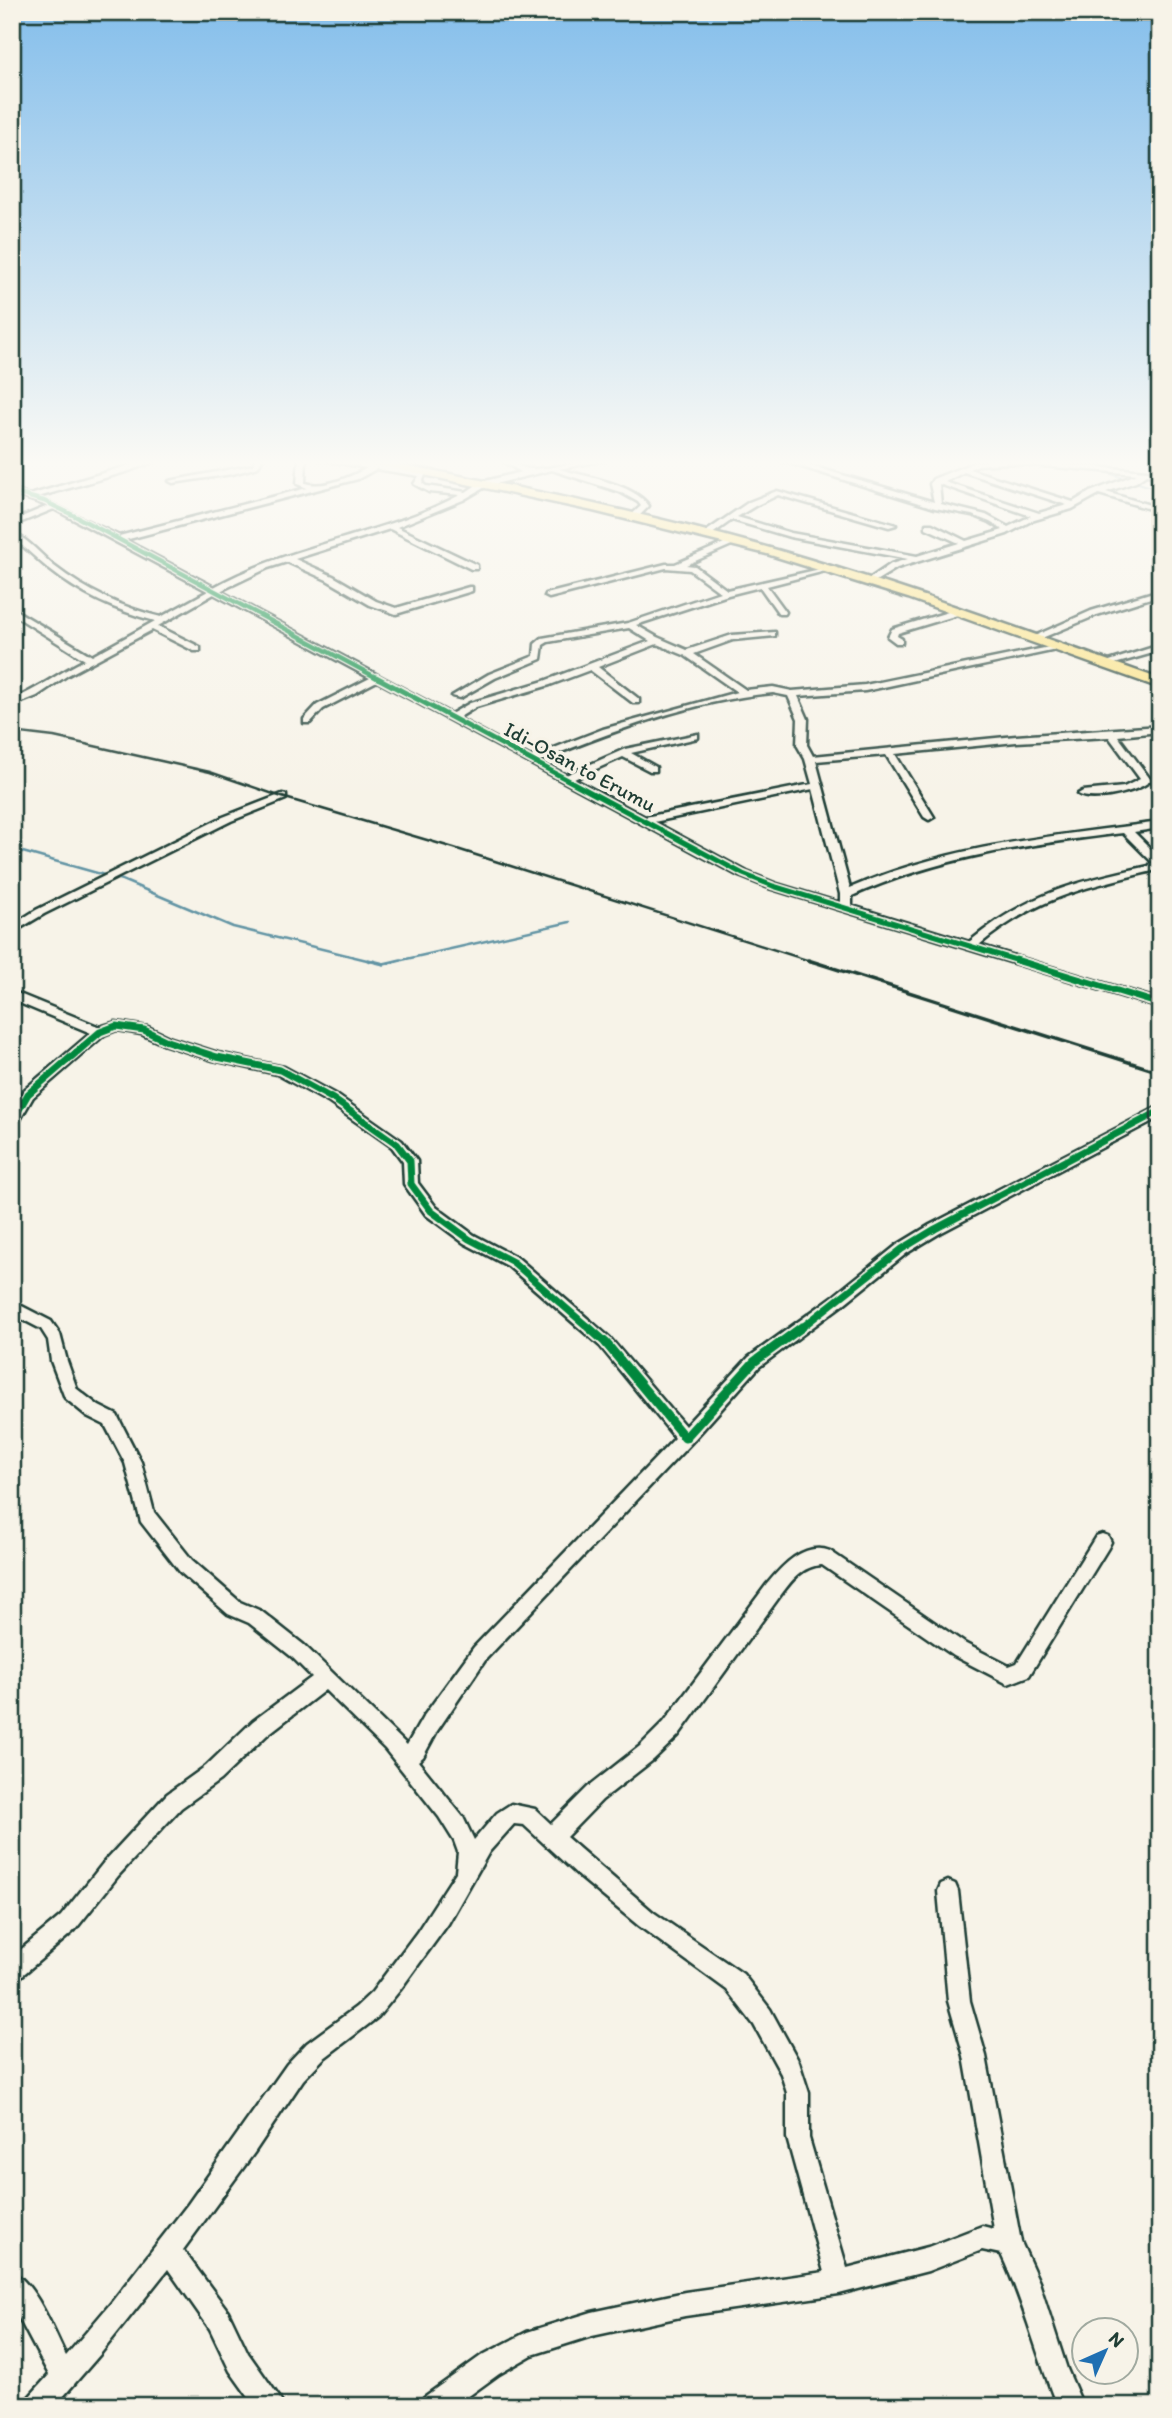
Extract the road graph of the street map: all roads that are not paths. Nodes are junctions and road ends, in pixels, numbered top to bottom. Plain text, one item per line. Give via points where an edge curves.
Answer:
1 (59, 572) edge
2 (179, 572) edge
3 (252, 572) edge
4 (316, 572) edge
5 (641, 572) edge
6 (696, 572) edge
7 (817, 572) edge
8 (838, 572) edge
9 (884, 572) edge
10 (869, 583) junction
11 (762, 584) junction
12 (469, 589) dead end
13 (215, 591) junction
14 (1160, 592) edge
15 (726, 593) junction
16 (549, 596) dead end
17 (12, 610) edge
18 (782, 612) dead end
19 (958, 612) junction
20 (162, 620) junction
21 (630, 625) junction
22 (152, 626) junction
23 (772, 634) dead end
24 (1034, 638) junction
25 (654, 639) junction
26 (899, 641) dead end
27 (1056, 647) junction
28 (1160, 648) edge
29 (197, 649) dead end
30 (687, 653) junction
31 (92, 660) junction
32 (1104, 664) junction
33 (591, 666) junction
34 (378, 677) junction
35 (1160, 684) edge
36 (744, 693) junction
37 (792, 694) junction
38 (457, 696) dead end
39 (636, 701) dead end
40 (12, 703) edge
41 (453, 718) junction
42 (307, 721) dead end
43 (1160, 729) edge
44 (1112, 734) junction
45 (695, 736) dead end
46 (889, 752) junction
47 (623, 753) junction
48 (810, 759) junction
49 (529, 761) junction
50 (653, 769) dead end
51 (566, 779) junction
52 (815, 786) junction
53 (1083, 794) dead end
54 (282, 797) dead end
55 (929, 817) dead end
56 (643, 821) junction
57 (1160, 825) edge
58 (1126, 830) junction
59 (1158, 865) edge
60 (846, 894) junction
61 (846, 908) junction
62 (12, 930) edge
63 (972, 945) junction
64 (12, 995) edge
65 (1160, 1004) edge
66 (100, 1032) junction
67 (1160, 1111) edge
68 (12, 1122) edge
69 (12, 1307) edge
70 (685, 1438) junction
71 (1102, 1542) dead end
72 (325, 1679) junction
73 (405, 1759) junction
74 (552, 1838) junction
75 (468, 1867) junction
76 (948, 1891) dead end
77 (12, 1971) edge
78 (1009, 2244) junction
79 (169, 2250) junction
80 (838, 2282) junction
81 (12, 2284) edge
82 (64, 2378) junction
83 (38, 2406) edge
84 (270, 2406) edge
85 (433, 2406) edge
86 (1070, 2406) edge

1 - 20 street via 127,611
2 - 13 street, Idi-Osan to Erumu
3 - 13 street
4 - 12 street via 396,611
5 - 16 street
6 - 15 street
7 - 11 street
8 - 10 main road
9 - 10 street
10 - 19 main road
11 - 15 street
11 - 18 street
13 - 20 street
13 - 34 street, Idi-Osan to Erumu
14 - 24 street
15 - 21 street
17 - 31 street
19 - 24 main road
19 - 26 street via 895,631 892,636
20 - 22 street
21 - 25 street
21 - 38 street via 545,640 539,644 538,657
22 - 29 street
22 - 31 street
23 - 30 street via 732,638
24 - 27 main road
25 - 30 street
25 - 33 street via 643,648
27 - 32 main road
27 - 37 street via 865,688
28 - 32 street
30 - 36 street
31 - 40 street
32 - 35 main road
33 - 39 street
33 - 41 street via 473,705
34 - 41 street, Idi-Osan to Erumu
34 - 42 street via 320,707
36 - 37 street via 773,690
36 - 49 street via 617,727
37 - 48 street via 803,719 802,744
41 - 49 street, Idi-Osan to Erumu
43 - 44 street
44 - 46 street
44 - 53 street via 1146,780 1127,788
45 - 47 street
46 - 48 street
46 - 55 street
47 - 50 street
47 - 51 street
48 - 52 street
49 - 51 street, Idi-Osan to Erumu
51 - 56 street, Idi-Osan to Erumu
52 - 56 street
52 - 60 street
54 - 62 street via 227,818
56 - 61 street, Idi-Osan to Erumu via 743,874
57 - 58 street
58 - 59 street
58 - 60 street via 971,851 887,875
59 - 63 street via 1060,890 1020,910
60 - 61 street
61 - 63 street, Idi-Osan to Erumu
63 - 65 street, Idi-Osan to Erumu
64 - 66 street
66 - 68 street via 28,1094
66 - 70 street via 116,1026 144,1030 190,1049 280,1070 374,1125 410,1161 411,1184 431,1211 469,1239 513,1262 605,1342
67 - 70 street via 902,1249 754,1362
69 - 72 street via 46,1325 55,1338 71,1393 111,1420 132,1462 147,1516 186,1566 234,1608 255,1617 298,1651
70 - 73 street via 480,1653 416,1750
71 - 74 street via 1023,1670 1008,1675 960,1650 824,1557 804,1559 724,1654 671,1730 599,1790
72 - 73 street via 393,1742
72 - 77 street via 174,1801 68,1923
73 - 75 street via 467,1842
74 - 75 street via 528,1816 512,1814 491,1832
74 - 80 street via 646,1919 735,1982 762,2017 791,2070 798,2093 798,2138
75 - 79 street via 402,1970 371,2008 314,2052 281,2090
76 - 78 street via 959,2001 975,2056
78 - 80 street via 982,2238 928,2259
78 - 86 street
79 - 82 street
79 - 84 street via 219,2320 239,2362
80 - 85 street via 685,2304 592,2324 527,2344
81 - 82 street
82 - 83 street

